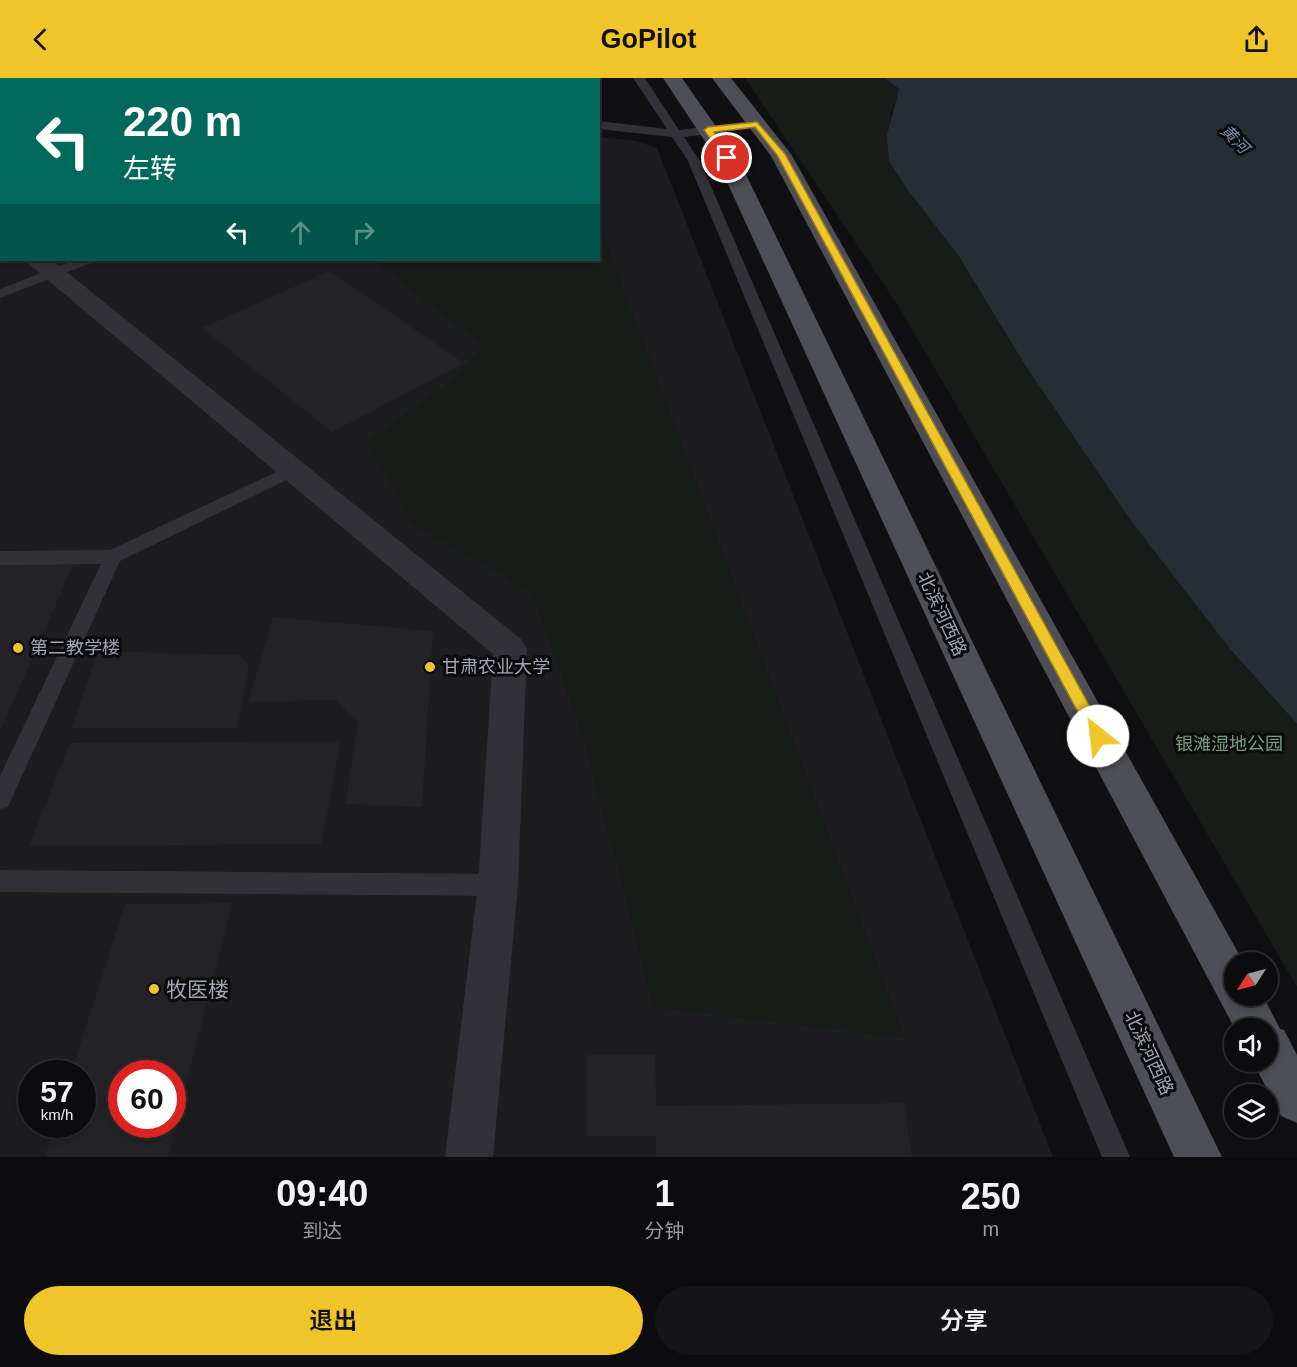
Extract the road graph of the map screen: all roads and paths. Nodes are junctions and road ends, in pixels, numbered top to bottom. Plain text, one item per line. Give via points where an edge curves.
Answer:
1 (639, 78) edge
2 (672, 78) edge
3 (721, 78) edge
4 (757, 124) junction
5 (600, 125) edge
6 (692, 132) junction
7 (79, 261) edge
8 (46, 266) edge
9 (0, 294) edge
10 (293, 470) junction
11 (113, 557) junction
12 (0, 558) edge
13 (0, 800) edge
14 (0, 881) edge
15 (498, 885) junction
16 (1224, 968) edge
17 (1278, 1065) edge
18 (1297, 1100) edge
19 (469, 1157) edge
20 (1116, 1157) edge
21 (1198, 1157) edge

1 - 6 lane
2 - 6 main road, 北滨河西路
3 - 4 main road
4 - 6 lane
4 - 16 main road via 787,165
5 - 6 lane
6 - 20 lane via 694,161
6 - 21 main road, 北滨河西路 via 732,168
7 - 8 lane
8 - 9 lane
8 - 10 street
10 - 11 lane
10 - 15 street via 510,649
11 - 12 lane
11 - 13 lane
14 - 15 lane
15 - 19 street
17 - 18 main road

